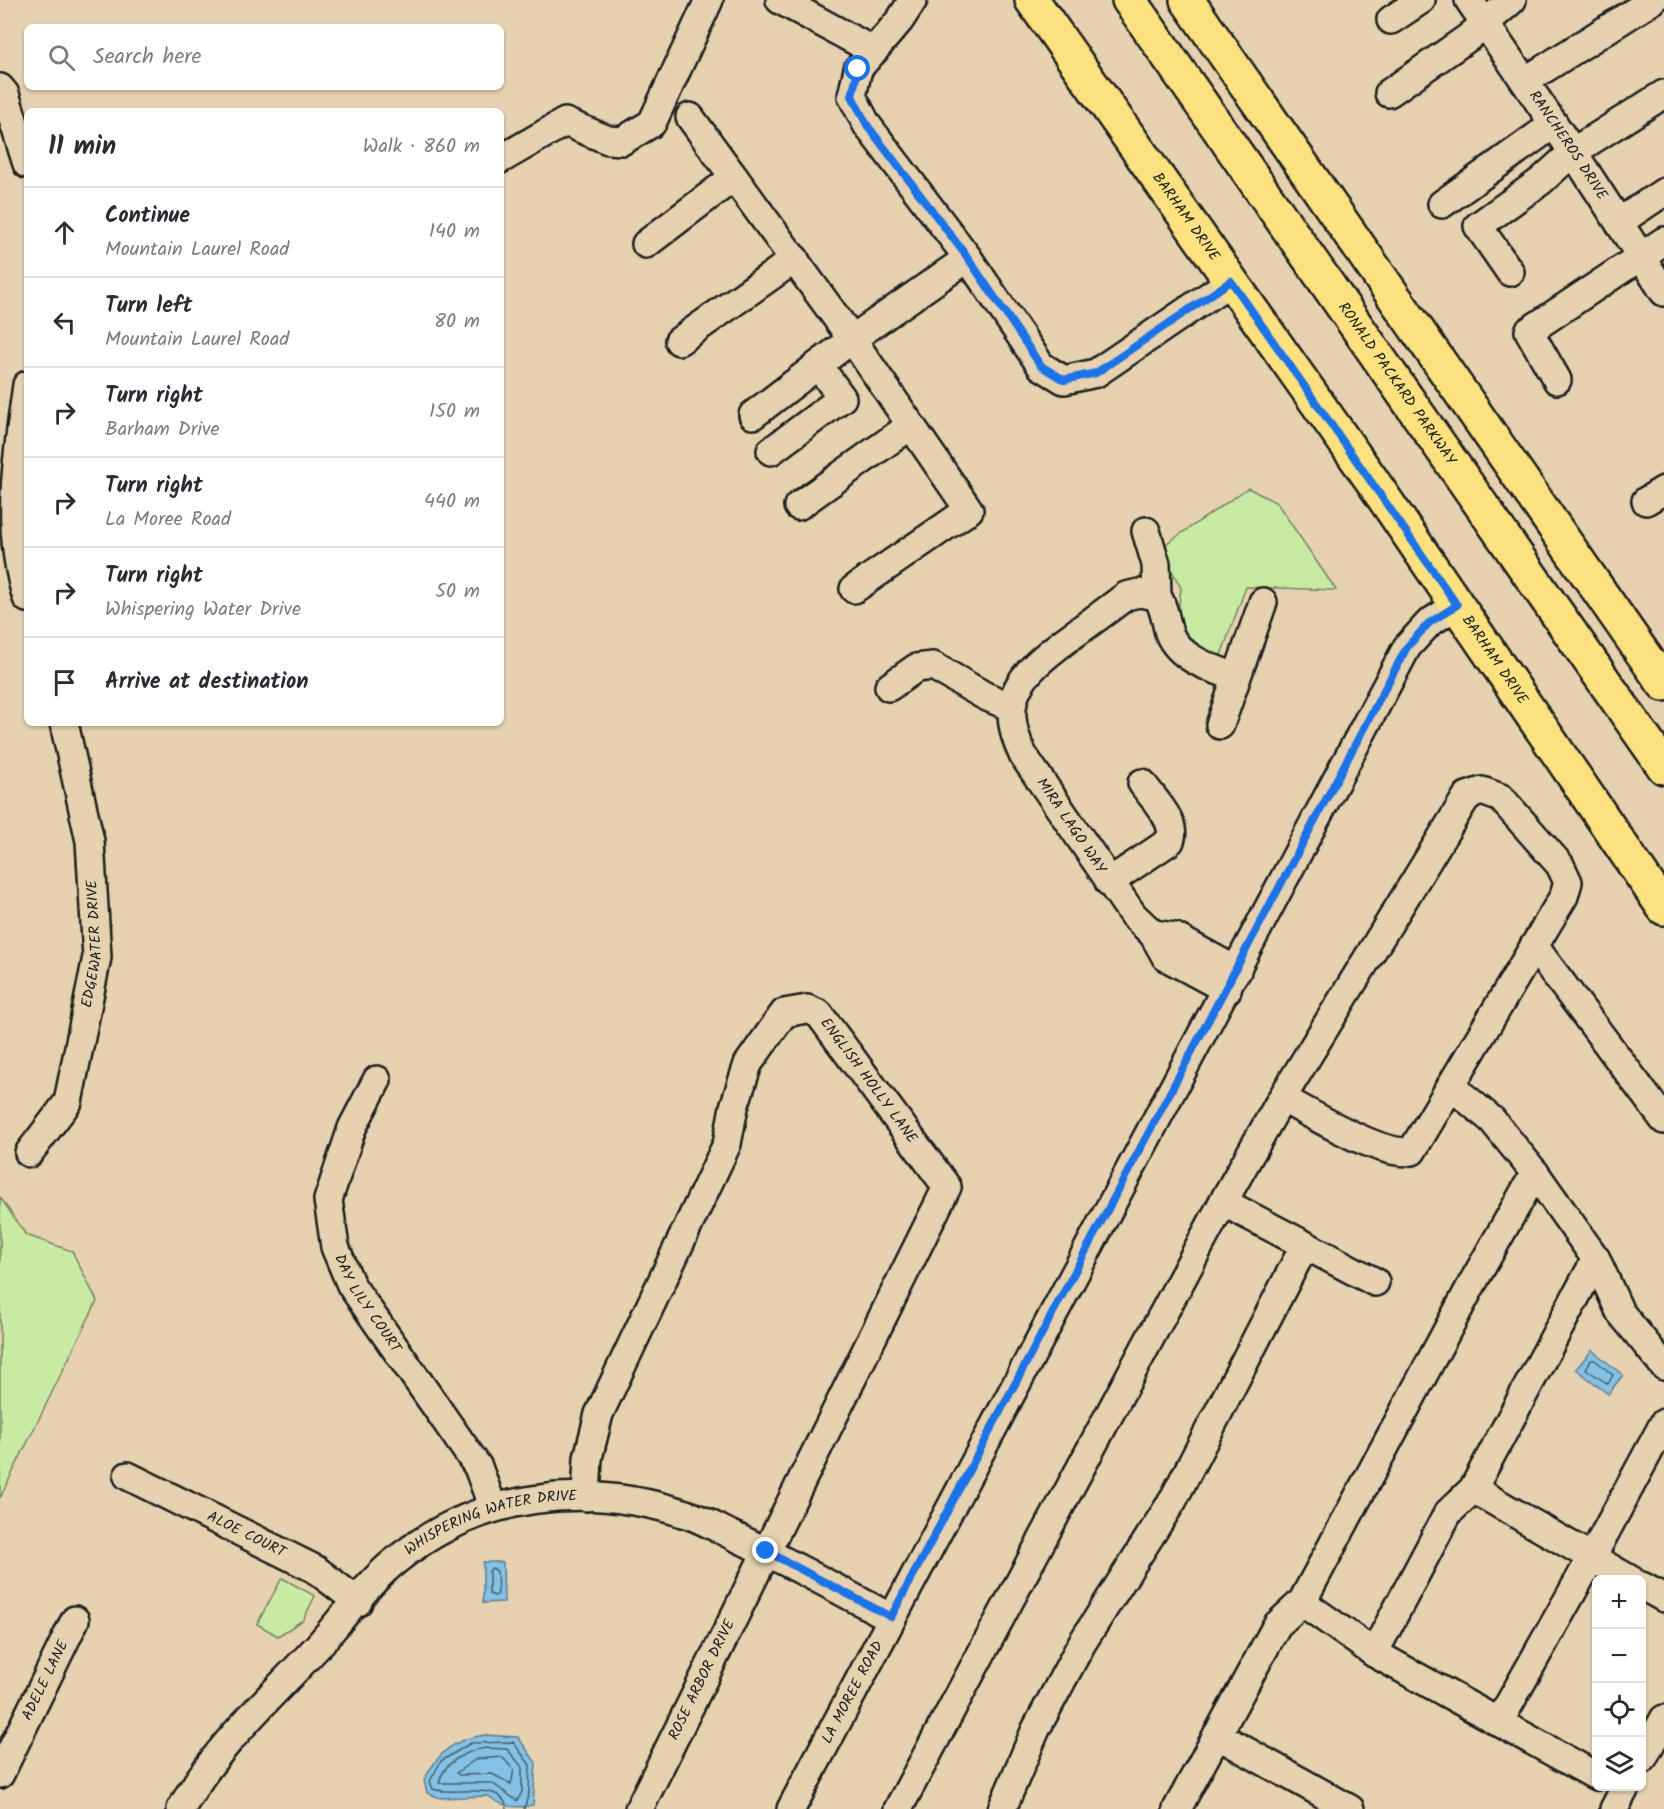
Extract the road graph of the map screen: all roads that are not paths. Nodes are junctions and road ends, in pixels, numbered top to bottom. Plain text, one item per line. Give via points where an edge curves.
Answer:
1 (709, 0) edge
2 (780, 0) edge
3 (913, 0) edge
4 (1032, 0) edge
5 (1129, 0) edge
6 (1187, 0) edge
7 (1421, 0) edge
8 (1512, 0) edge
9 (1653, 0) edge
10 (1477, 11) edge
11 (1391, 20) dead end
12 (874, 51) junction
13 (1525, 81) junction
14 (0, 88) edge
15 (1389, 93) dead end
16 (1664, 94) edge
17 (690, 117) dead end
18 (1554, 124) junction
19 (1573, 152) junction
20 (24, 154) edge
21 (504, 157) edge
22 (734, 177) junction
23 (1664, 192) edge
24 (1442, 204) dead end
25 (1618, 222) junction
26 (1664, 241) edge
27 (646, 244) dead end
28 (1641, 256) junction
29 (968, 258) junction
30 (795, 259) junction
31 (1510, 272) dead end
32 (1231, 281) junction
33 (1664, 292) edge
34 (852, 339) junction
35 (679, 341) dead end
36 (818, 365) junction
37 (1557, 380) dead end
38 (24, 406) edge
39 (910, 426) junction
40 (793, 434) junction
41 (771, 451) dead end
42 (798, 506) dead end
43 (1146, 531) dead end
44 (24, 588) edge
45 (854, 589) dead end
46 (1157, 596) junction
47 (1263, 602) dead end
48 (1457, 605) junction
49 (1236, 677) junction
50 (1664, 684) edge
51 (889, 687) dead end
52 (1011, 707) junction
53 (1220, 725) dead end
54 (65, 726) edge
55 (1664, 766) edge
56 (1142, 783) dead end
57 (1109, 882) junction
58 (1664, 908) edge
59 (1534, 946) junction
60 (1232, 980) junction
61 (377, 1080) dead end
62 (1451, 1086) junction
63 (1282, 1098) junction
64 (1664, 1120) edge
65 (29, 1153) dead end
66 (1535, 1173) junction
67 (1223, 1202) junction
68 (1305, 1245) junction
69 (1596, 1259) junction
70 (1375, 1282) dead end
71 (1662, 1358) edge
72 (1664, 1423) edge
73 (128, 1476) dead end
74 (1473, 1489) junction
75 (586, 1497) junction
76 (493, 1509) junction
77 (766, 1551) junction
78 (1592, 1557) junction
79 (1623, 1575) edge
80 (1646, 1589) edge
81 (1664, 1598) edge
82 (358, 1602) junction
83 (1302, 1602) junction
84 (891, 1617) junction
85 (75, 1620) dead end
86 (1374, 1653) junction
87 (1664, 1719) edge
88 (1499, 1722) junction
89 (1216, 1735) junction
90 (1646, 1751) edge
91 (0, 1774) edge
92 (1592, 1774) edge
93 (181, 1809) edge
94 (639, 1809) edge
95 (790, 1809) edge
96 (898, 1809) edge
97 (1002, 1809) edge
98 (1177, 1809) edge
99 (1350, 1809) edge

1 - 21 street via 652,123 622,141 608,140 565,122
2 - 12 street
3 - 12 street
4 - 32 main road, BARHAM DRIVE
5 - 55 main road, RONALD PACKARD PARKWAY
6 - 50 main road
7 - 11 street
8 - 10 street
9 - 13 street
10 - 13 street, RANCHEROS DRIVE
10 - 15 street via 1469,37
12 - 29 street via 858,69 852,96 867,125
13 - 18 street, RANCHEROS DRIVE
14 - 20 street
16 - 19 street
17 - 22 street
18 - 19 street, RANCHEROS DRIVE
18 - 24 street
19 - 25 street, RANCHEROS DRIVE
19 - 31 street via 1541,181 1478,226
22 - 27 street
22 - 30 street
23 - 25 street
25 - 28 street, RANCHEROS DRIVE
26 - 28 street
28 - 33 street, RANCHEROS DRIVE
28 - 37 street via 1529,331
29 - 32 street via 1041,366 1064,380 1096,373
29 - 34 street
30 - 34 street
30 - 35 street
32 - 48 main road, BARHAM DRIVE
34 - 36 street
34 - 39 street
36 - 40 street via 842,398
36 - 40 street via 761,408
38 - 44 street via 13,483 18,569
39 - 42 street
39 - 45 street via 969,510
40 - 41 street
43 - 46 street via 1156,564
46 - 49 street via 1165,610 1170,634 1182,650 1203,666
46 - 52 street, MIRA LAGO WAY via 1126,596 1034,664 1017,685
47 - 49 street
48 - 58 main road, BARHAM DRIVE
48 - 60 street, LA MOREE ROAD via 1429,623 1407,647
49 - 53 street
51 - 52 street via 916,668 933,666
52 - 57 street, MIRA LAGO WAY via 1013,733 1023,755
54 - 65 street, EDGEWATER DRIVE via 90,841 97,957 68,1102
56 - 57 street via 1174,833 1170,841
57 - 60 street, MIRA LAGO WAY via 1153,934 1175,937
59 - 62 street
59 - 63 street via 1564,896 1568,882 1560,864 1502,798 1482,791 1467,796
59 - 64 street
60 - 84 street, LA MOREE ROAD
61 - 76 street, DAY LILY COURT via 352,1128 328,1200 335,1247 351,1285 478,1467
62 - 63 street via 1412,1151 1402,1153 1349,1134
62 - 66 street via 1492,1120
63 - 67 street
66 - 69 street
66 - 83 street
67 - 68 street
67 - 96 street
68 - 70 street
68 - 97 street via 1173,1500 1082,1643 1036,1729
69 - 71 street via 1620,1312
69 - 74 street
72 - 78 street
73 - 82 street, ALOE COURT via 315,1569
74 - 78 street
74 - 86 street via 1448,1513
75 - 76 street, WHISPERING WATER DRIVE via 516,1501
75 - 77 street, WHISPERING WATER DRIVE via 645,1503 691,1516
75 - 77 street, ENGLISH HOLLY LANE via 588,1458 598,1414 727,1144 748,1064 784,1013 807,1009 819,1014 947,1187
76 - 82 street, WHISPERING WATER DRIVE via 455,1523 393,1562
77 - 84 street, WHISPERING WATER DRIVE
77 - 94 street, ROSE ARBOR DRIVE
78 - 79 street
78 - 88 street
80 - 81 street
82 - 93 street, WHISPERING WATER DRIVE via 219,1755
83 - 86 street
83 - 89 street via 1277,1625
84 - 95 street, LA MOREE ROAD
85 - 91 street, ADELE LANE
86 - 88 street
87 - 90 street
88 - 92 street
89 - 98 street
89 - 99 street

